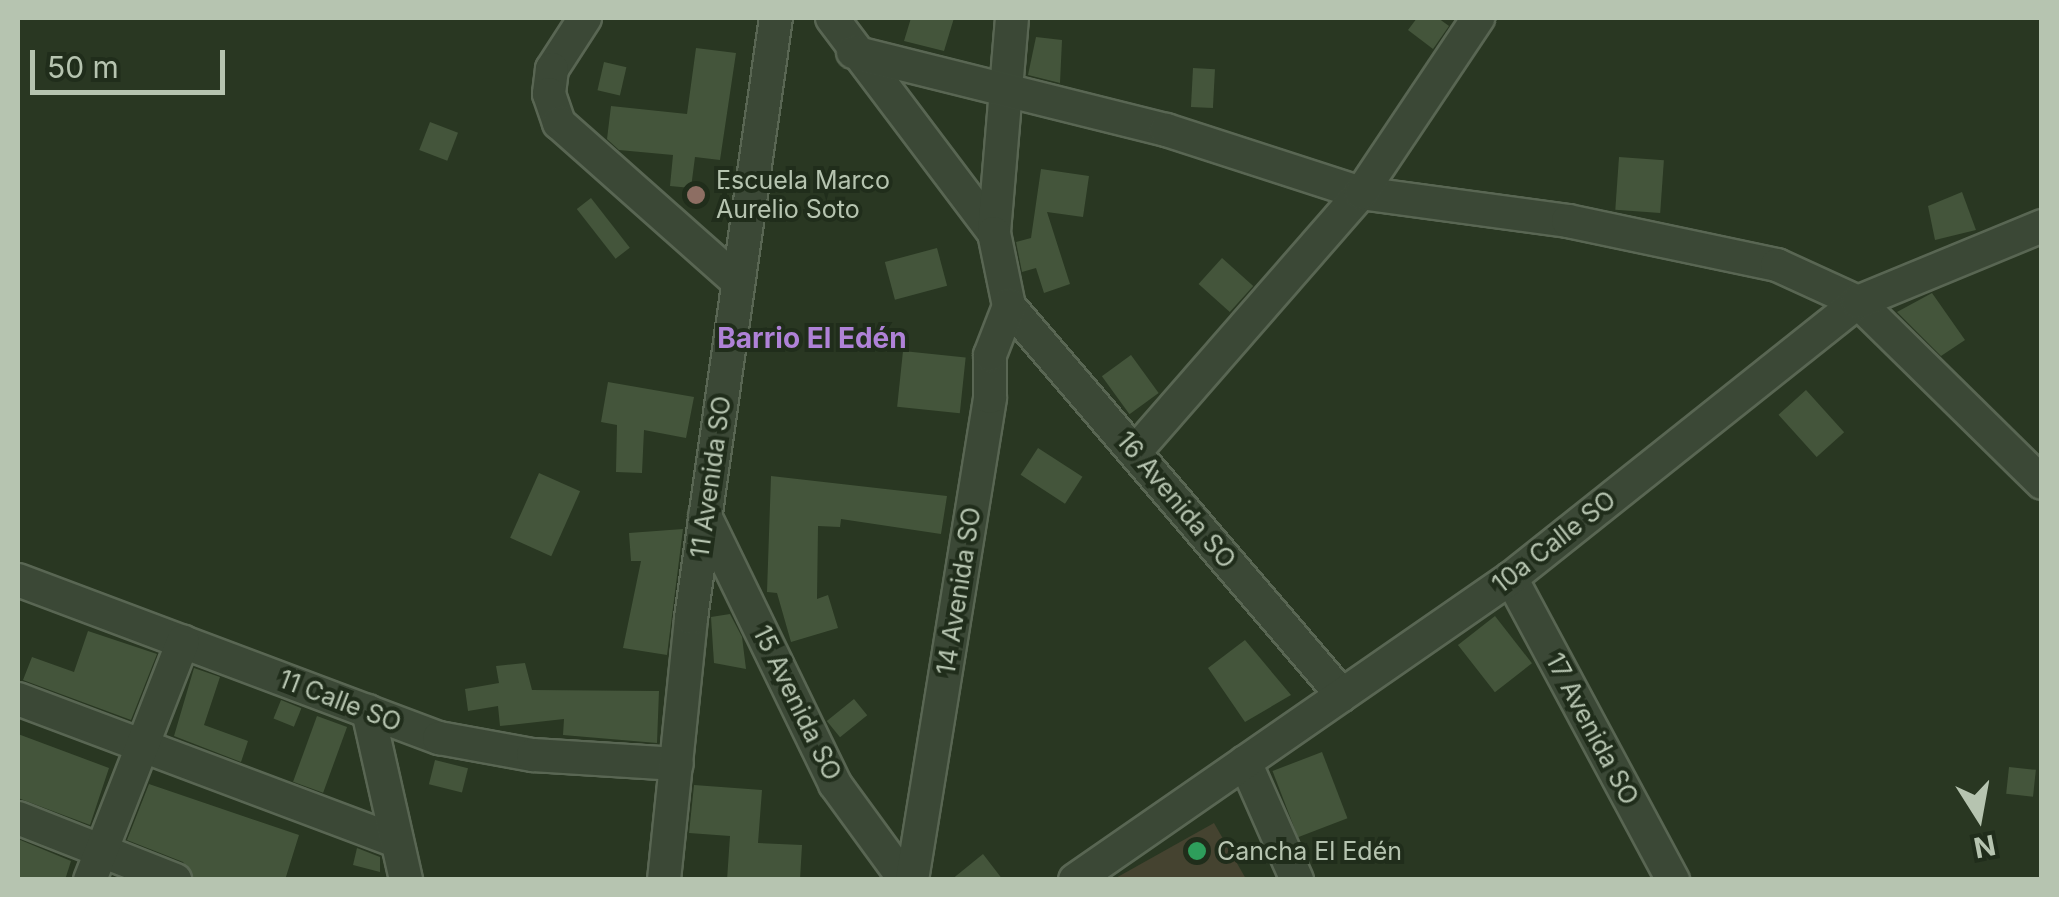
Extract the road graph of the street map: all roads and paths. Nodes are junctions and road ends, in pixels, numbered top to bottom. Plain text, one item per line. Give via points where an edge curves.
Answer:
1 (585, 18) edge
2 (776, 18) edge
3 (832, 18) edge
4 (1012, 18) edge
5 (1478, 18) edge
6 (853, 52) junction
7 (1008, 90) junction
8 (1361, 193) junction
9 (2042, 226) edge
10 (994, 233) junction
11 (738, 282) junction
12 (1858, 302) junction
13 (1010, 306) junction
14 (1135, 452) junction
15 (2042, 483) edge
16 (705, 516) junction
17 (1510, 578) junction
18 (18, 580) edge
19 (183, 642) junction
20 (1342, 695) junction
21 (18, 699) edge
22 (368, 710) junction
23 (141, 746) junction
24 (1245, 762) junction
25 (676, 764) junction
26 (18, 818) edge
27 (396, 841) junction
28 (96, 865) edge
29 (175, 880) edge
30 (406, 880) edge
31 (664, 880) edge
32 (908, 880) edge
33 (1076, 880) edge
34 (1297, 880) edge
35 (1673, 880) edge

1 - 11 street via 552,69 549,94 559,124
2 - 11 street, 11 Avenida SO
3 - 6 street
4 - 7 street
5 - 8 street
6 - 7 street
6 - 10 street
7 - 8 street via 1166,130
7 - 10 street
8 - 12 street via 1568,222 1777,265
8 - 14 street
9 - 12 street, 10a Calle SO
10 - 13 street
11 - 16 street, 11 Avenida SO
12 - 15 street
12 - 17 street, 10a Calle SO
13 - 14 street, 16 Avenida SO
13 - 32 street, 14 Avenida SO via 990,355 990,398
14 - 20 street, 16 Avenida SO
16 - 25 street, 11 Avenida SO
16 - 32 street, 15 Avenida SO via 835,784
17 - 20 street, 10a Calle SO
17 - 35 street, 17 Avenida SO
18 - 19 street, 11 Calle SO
19 - 22 street, 11 Calle SO
19 - 23 street
20 - 24 street, 10a Calle SO
21 - 23 street
22 - 25 street, 11 Calle SO via 440,738 533,754
22 - 27 street
23 - 27 street
23 - 28 street
24 - 33 street, 10a Calle SO
24 - 34 street
25 - 31 street, 11 Avenida SO
26 - 28 street
27 - 30 street
28 - 29 street

